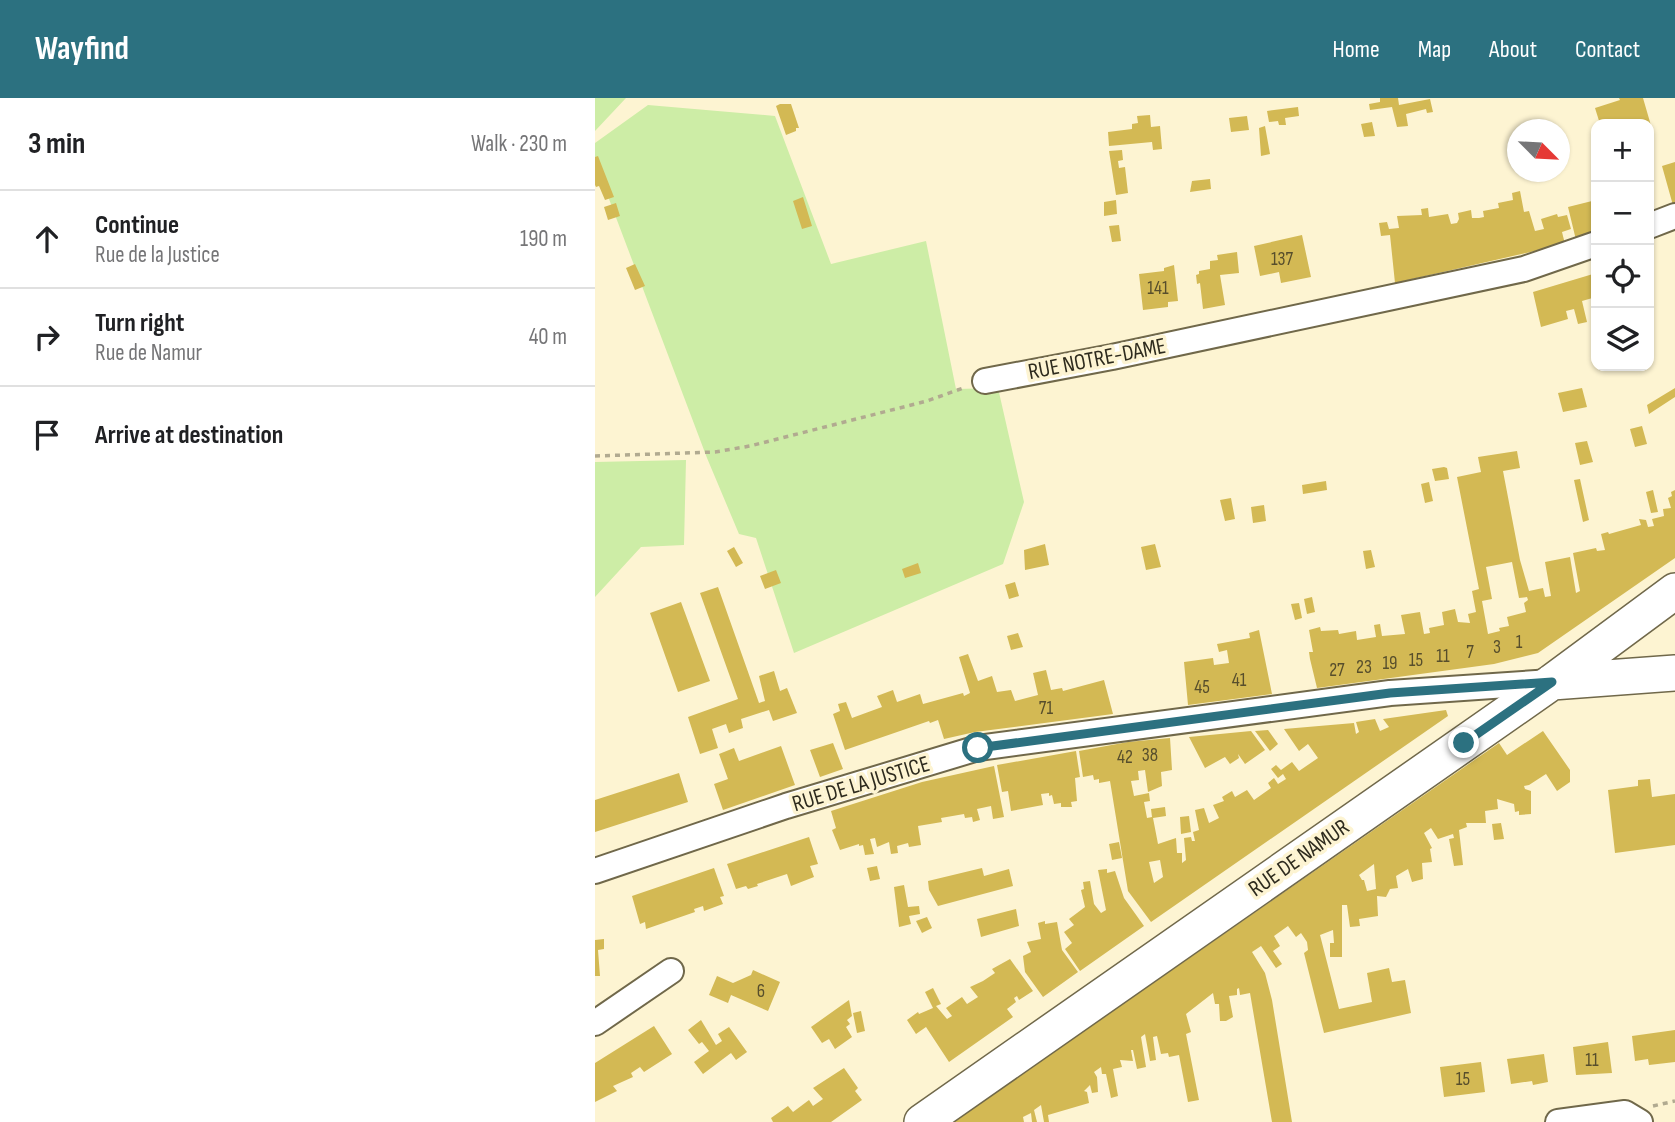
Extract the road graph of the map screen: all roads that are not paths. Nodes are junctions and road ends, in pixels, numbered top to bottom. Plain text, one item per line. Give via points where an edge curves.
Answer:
1 (1675, 216) edge
2 (1654, 224) edge
3 (1593, 245) edge
4 (985, 381) road end
5 (1675, 591) edge
6 (1675, 673) edge
7 (1552, 682) junction
8 (595, 871) edge
9 (671, 971) dead end
10 (595, 1023) edge
11 (922, 1122) edge
12 (1558, 1122) edge
13 (1640, 1122) edge

1 - 2 street
3 - 4 street, RUE NOTRE-DAME via 1524,269
5 - 7 main road, RUE DE NAMUR
6 - 7 main road
7 - 8 street, RUE DE LA JUSTICE via 1390,693 978,748
7 - 11 main road, RUE DE NAMUR
9 - 10 street
12 - 13 street via 1625,1112

